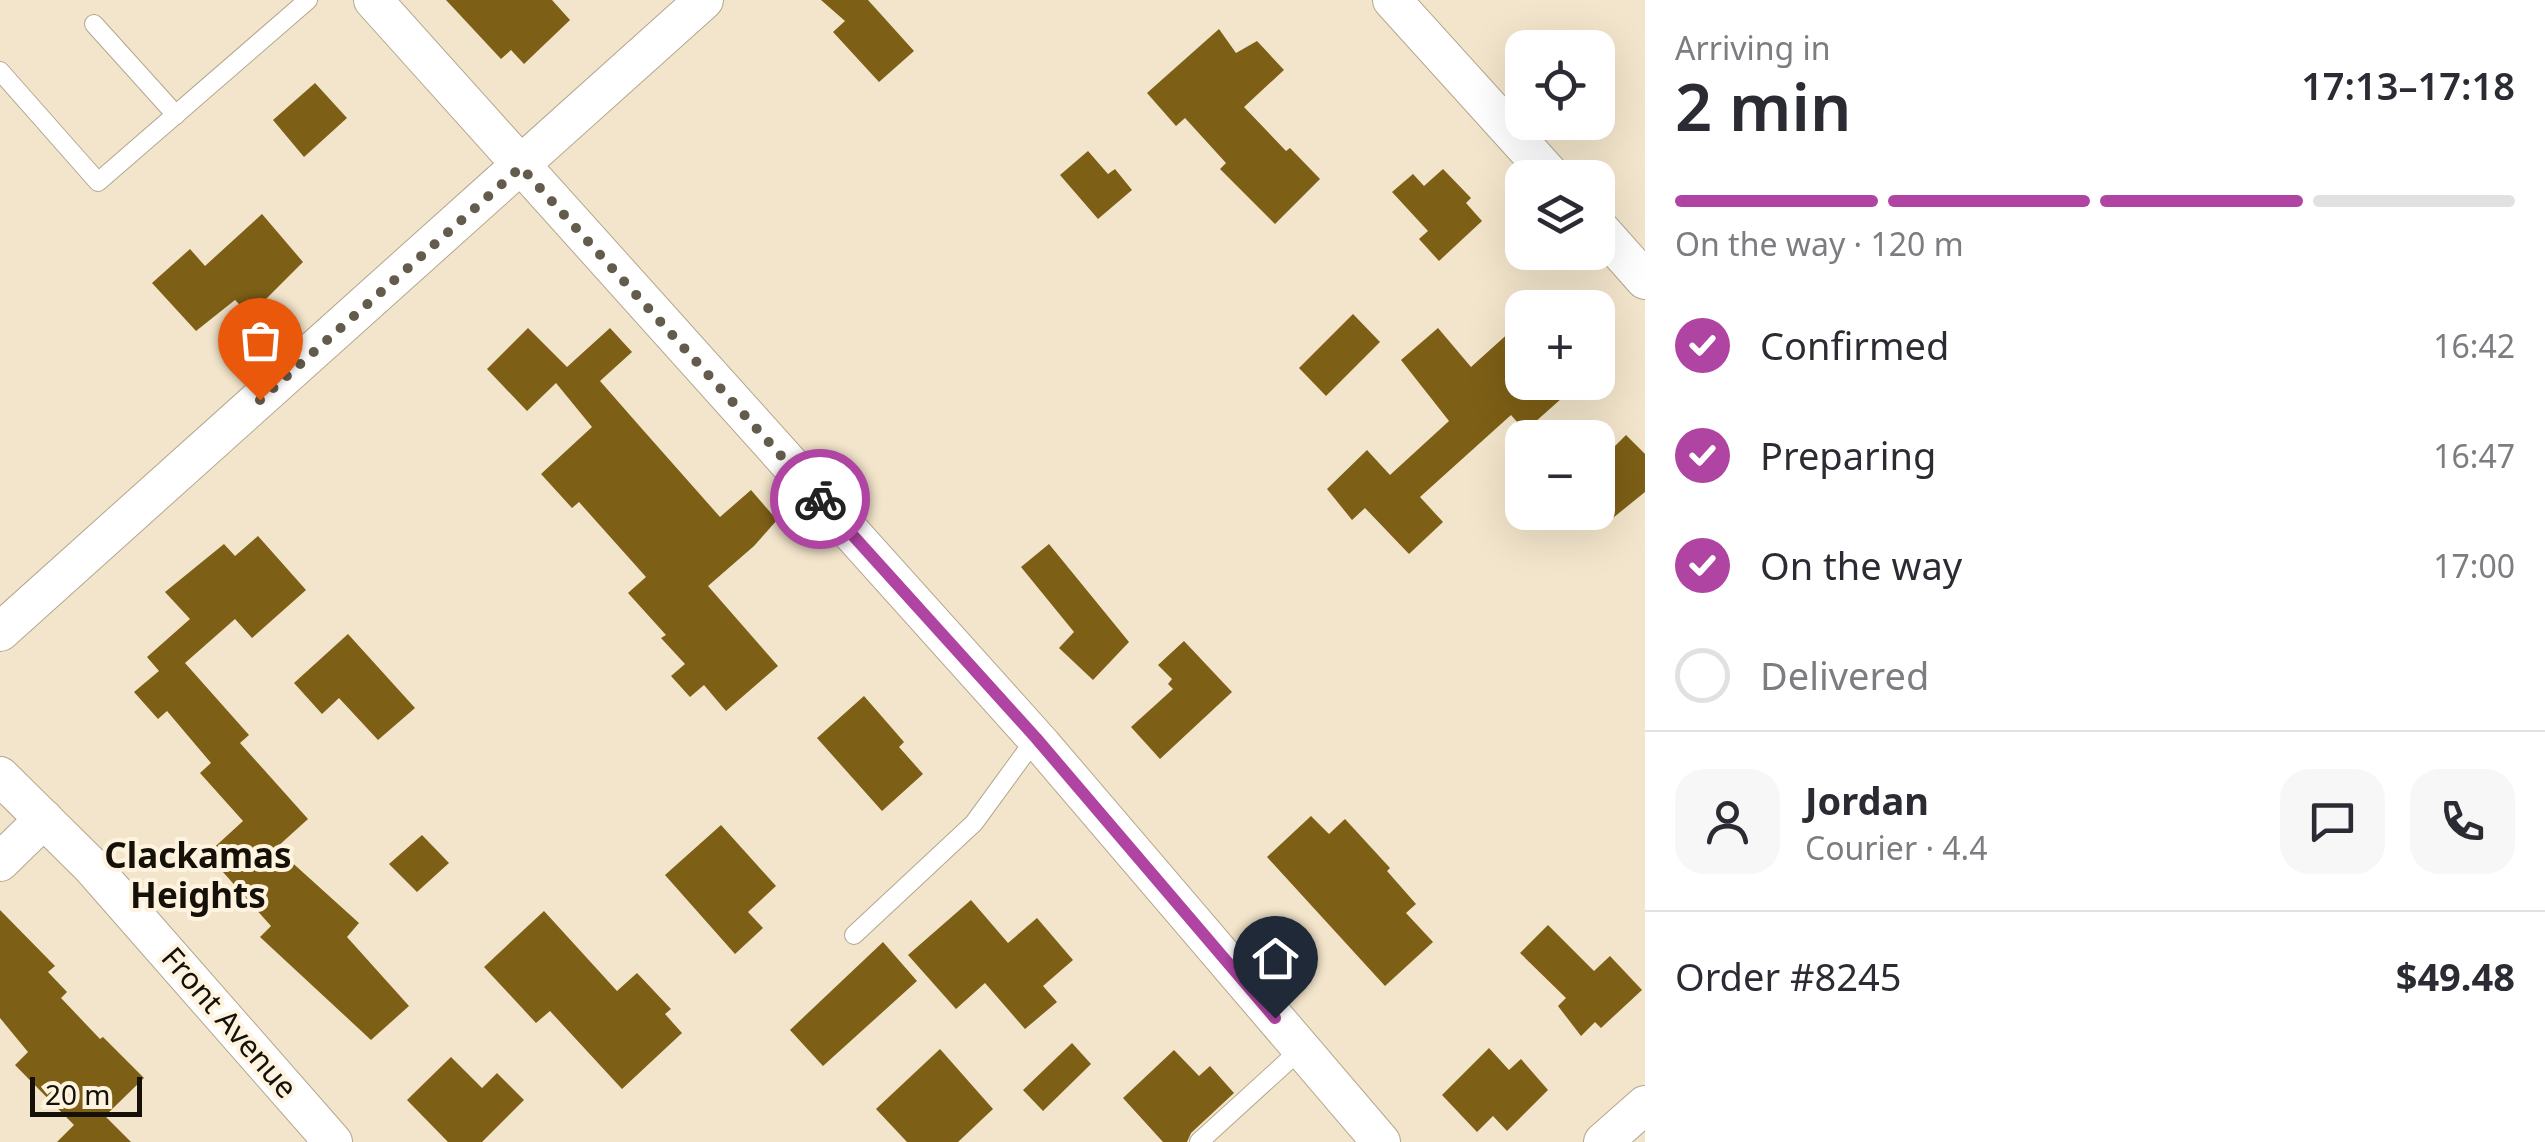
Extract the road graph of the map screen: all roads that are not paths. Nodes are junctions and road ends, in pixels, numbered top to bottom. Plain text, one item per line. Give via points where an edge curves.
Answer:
1 (308, 0) edge
2 (374, 0) edge
3 (704, 0) edge
4 (1392, 0) edge
5 (94, 24) dead end
6 (0, 71) edge
7 (176, 115) junction
8 (1536, 160) edge
9 (521, 167) junction
10 (1615, 246) edge
11 (1645, 280) edge
12 (0, 632) edge
13 (1036, 738) junction
14 (0, 776) edge
15 (44, 819) junction
16 (0, 862) edge
17 (854, 935) dead end
18 (1301, 1048) junction
19 (1645, 1104) edge
20 (333, 1142) edge
21 (1199, 1142) edge
22 (1382, 1142) edge
23 (1603, 1142) edge

1 - 7 lane
2 - 9 street
3 - 9 street
4 - 8 street
5 - 7 lane
6 - 7 lane via 98,182
9 - 12 street
9 - 13 street
10 - 11 street
13 - 17 lane via 974,824
13 - 18 street
14 - 15 street, Front Avenue
15 - 16 street
15 - 20 street, Front Avenue
18 - 21 lane
18 - 22 street
19 - 23 street

